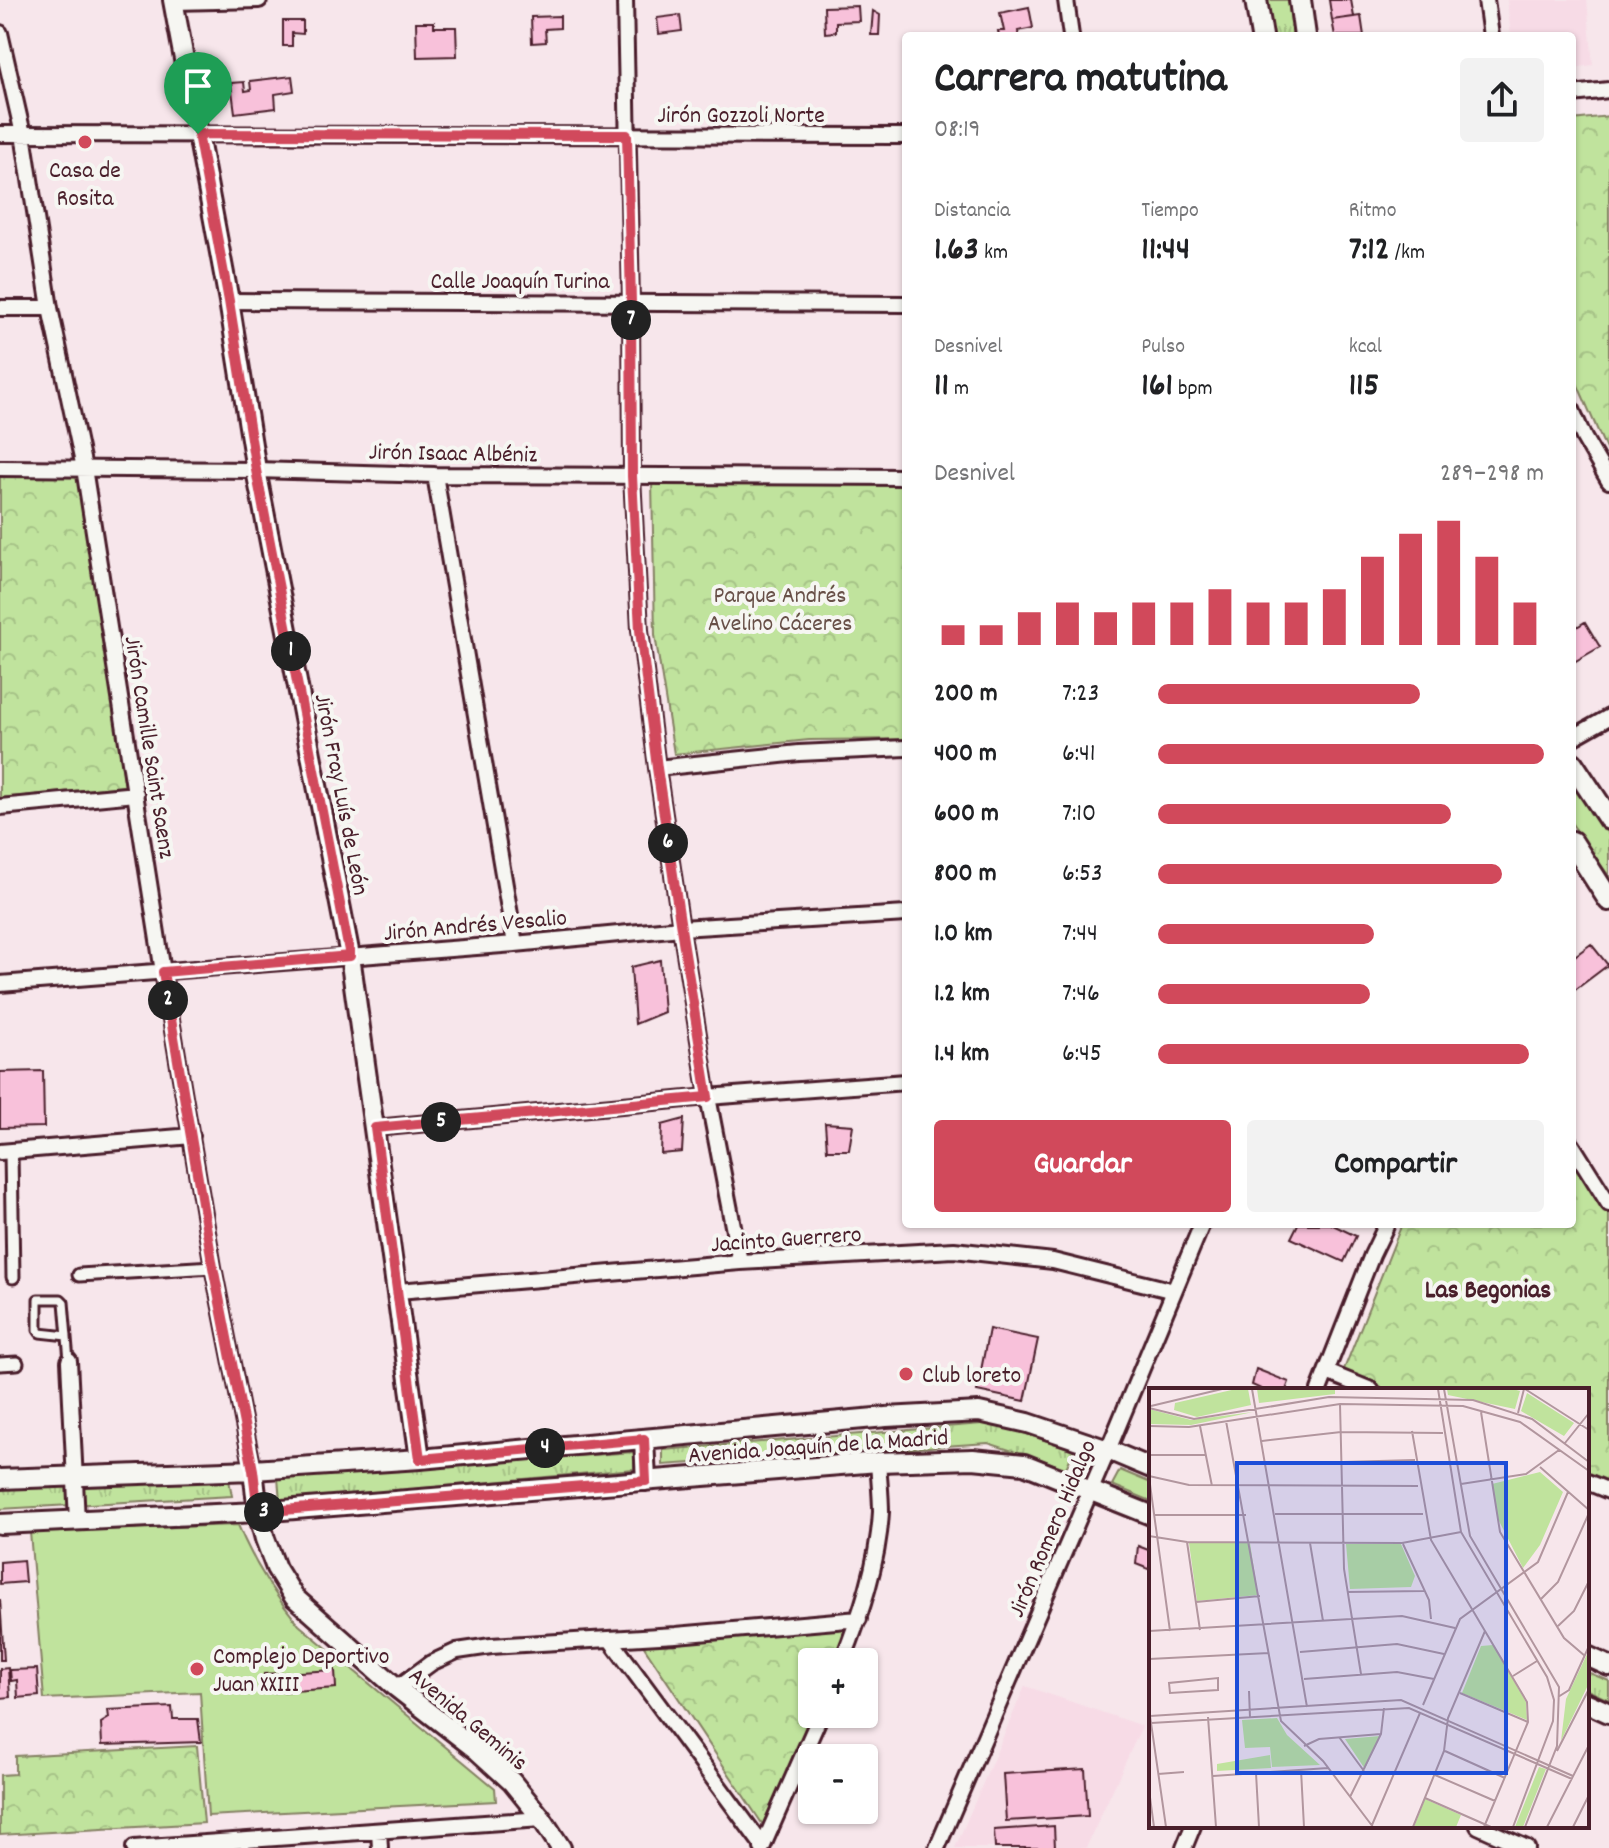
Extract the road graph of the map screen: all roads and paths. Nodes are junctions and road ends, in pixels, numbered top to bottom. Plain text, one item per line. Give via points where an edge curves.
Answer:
1 (259, 0) edge
2 (625, 0) edge
3 (1066, 0) edge
4 (1256, 0) edge
5 (1300, 0) edge
6 (1486, 0) edge
7 (174, 1) edge
8 (1070, 32) edge
9 (1261, 32) edge
10 (1304, 32) edge
11 (1490, 32) edge
12 (0, 33) edge
13 (1609, 90) edge
14 (1576, 94) edge
15 (0, 134) edge
16 (23, 134) junction
17 (198, 134) junction
18 (627, 135) junction
19 (902, 136) edge
20 (229, 301) junction
21 (631, 303) junction
22 (902, 304) edge
23 (0, 308) edge
24 (50, 308) junction
25 (1576, 419) edge
26 (0, 468) edge
27 (84, 468) junction
28 (256, 470) junction
29 (435, 475) junction
30 (632, 476) junction
31 (902, 477) edge
32 (1609, 481) edge
33 (1609, 717) edge
34 (1576, 736) edge
35 (902, 748) edge
36 (657, 768) junction
37 (1576, 769) edge
38 (136, 794) junction
39 (0, 807) edge
40 (1609, 819) edge
41 (1576, 848) edge
42 (1609, 900) edge
43 (902, 914) edge
44 (681, 928) junction
45 (515, 944) junction
46 (350, 956) junction
47 (163, 972) junction
48 (0, 984) edge
49 (902, 1082) edge
50 (708, 1097) junction
51 (375, 1128) junction
52 (192, 1136) junction
53 (1576, 1151) edge
54 (5, 1152) edge
55 (1609, 1204) edge
56 (1200, 1228) edge
57 (1385, 1228) edge
58 (740, 1262) junction
59 (213, 1267) junction
60 (79, 1275) dead end
61 (13, 1277) dead end
62 (398, 1291) junction
63 (1174, 1291) junction
64 (67, 1336) junction
65 (69, 1361) joint
66 (17, 1363) dead end
67 (0, 1364) edge
68 (1327, 1372) junction
69 (1320, 1388) edge
70 (1366, 1388) edge
71 (644, 1439) junction
72 (1108, 1450) junction
73 (420, 1459) junction
74 (878, 1462) junction
75 (1149, 1467) edge
76 (253, 1470) junction
77 (74, 1475) junction
78 (0, 1479) edge
79 (646, 1481) junction
80 (1589, 1483) edge
81 (1091, 1490) junction
82 (1609, 1491) edge
83 (258, 1512) junction
84 (1149, 1514) edge
85 (77, 1521) junction
86 (0, 1524) edge
87 (859, 1619) junction
88 (610, 1639) junction
89 (848, 1648) edge
90 (1589, 1657) edge
91 (1609, 1666) edge
92 (397, 1688) junction
93 (1589, 1704) edge
94 (1609, 1713) edge
95 (815, 1728) edge
96 (542, 1819) junction
97 (1192, 1828) edge
98 (1482, 1828) edge
99 (379, 1831) junction
100 (763, 1847) edge
101 (134, 1848) edge
102 (380, 1848) edge
103 (561, 1848) edge
104 (937, 1848) edge
105 (1184, 1848) edge
106 (1527, 1848) edge

1 - 7 street
2 - 18 street
3 - 8 street
4 - 9 main road
5 - 10 main road
6 - 11 street
7 - 17 street, Jirón Fray Luís de León
12 - 16 street, Jirón Camille Saint Saenz
13 - 14 street
15 - 16 street, Jirón Gozzoli Norte
16 - 17 street, Jirón Gozzoli Norte
16 - 24 street, Jirón Camille Saint Saenz
17 - 18 street, Jirón Gozzoli Norte
17 - 20 street, Jirón Fray Luís de León
18 - 19 street, Jirón Gozzoli Norte
18 - 21 street
20 - 21 street, Calle Joaquín Turina
20 - 28 street, Jirón Fray Luís de León
21 - 22 street, Calle Joaquín Turina
21 - 30 street
23 - 24 street
24 - 27 street, Jirón Camille Saint Saenz
25 - 32 street
26 - 27 street, Jirón Isaac Albéniz
27 - 28 street, Jirón Isaac Albéniz
27 - 38 street, Jirón Camille Saint Saenz
28 - 29 street, Jirón Isaac Albéniz
28 - 46 street, Jirón Fray Luís de León
29 - 30 street, Jirón Isaac Albéniz
29 - 45 street
30 - 31 street, Jirón Isaac Albéniz
30 - 36 street via 640,630
33 - 34 street
35 - 36 street
36 - 44 street
37 - 40 main road
38 - 39 street
38 - 47 street, Jirón Camille Saint Saenz
41 - 42 main road
43 - 44 street, Jirón Andrés Vesalio
44 - 45 street, Jirón Andrés Vesalio
44 - 50 street
45 - 46 street, Jirón Andrés Vesalio
46 - 47 street, Jirón Andrés Vesalio
46 - 51 street, Jirón Fray Luís de León
47 - 48 street, Jirón Andrés Vesalio
47 - 52 street, Jirón Camille Saint Saenz
49 - 50 street
50 - 51 street
50 - 58 street
51 - 62 street, Jirón Fray Luís de León
52 - 54 street
52 - 59 street, Jirón Camille Saint Saenz
53 - 55 street
54 - 61 street
56 - 63 street, Jirón Romero Hidalgo
57 - 68 street
58 - 62 street, Jacinto Guerrero
58 - 63 street, Jacinto Guerrero via 954,1250 1053,1261
59 - 60 street
59 - 76 street, Jirón Camille Saint Saenz
62 - 73 street, Jirón Fray Luís de León
63 - 72 street, Jirón Romero Hidalgo
64 - 64 lane via 63,1300 38,1299 40,1333
64 - 65 lane
65 - 77 street
66 - 67 street
68 - 69 street
68 - 70 street
71 - 72 street, Avenida Joaquín de la Madrid via 979,1412
71 - 73 street, Avenida Joaquín de la Madrid
71 - 79 street
72 - 75 street, Avenida Joaquín de la Madrid
72 - 81 street, Jirón Romero Hidalgo
73 - 76 street, Avenida Joaquín de la Madrid
74 - 79 street, Avenida Joaquín de la Madrid
74 - 81 street, Avenida Joaquín de la Madrid via 973,1459 1024,1464
74 - 87 street via 881,1511 873,1571
76 - 77 street, Avenida Joaquín de la Madrid
76 - 83 street, Avenida Geminis
77 - 78 street, Avenida Joaquín de la Madrid
77 - 85 street
79 - 83 street, Avenida Joaquín de la Madrid
80 - 82 street
81 - 84 street, Avenida Joaquín de la Madrid
81 - 104 street, Jirón Romero Hidalgo
83 - 85 street, Avenida Joaquín de la Madrid
83 - 92 street, Avenida Geminis via 276,1568 294,1597
85 - 86 street, Avenida Joaquín de la Madrid
87 - 88 street
87 - 89 street
88 - 92 street via 457,1651
88 - 100 street
90 - 91 street
92 - 96 street, Avenida Geminis via 478,1751
93 - 94 street
95 - 100 street
96 - 99 street
96 - 103 street, Avenida Geminis
97 - 105 street
98 - 106 street
99 - 101 street
99 - 102 street

